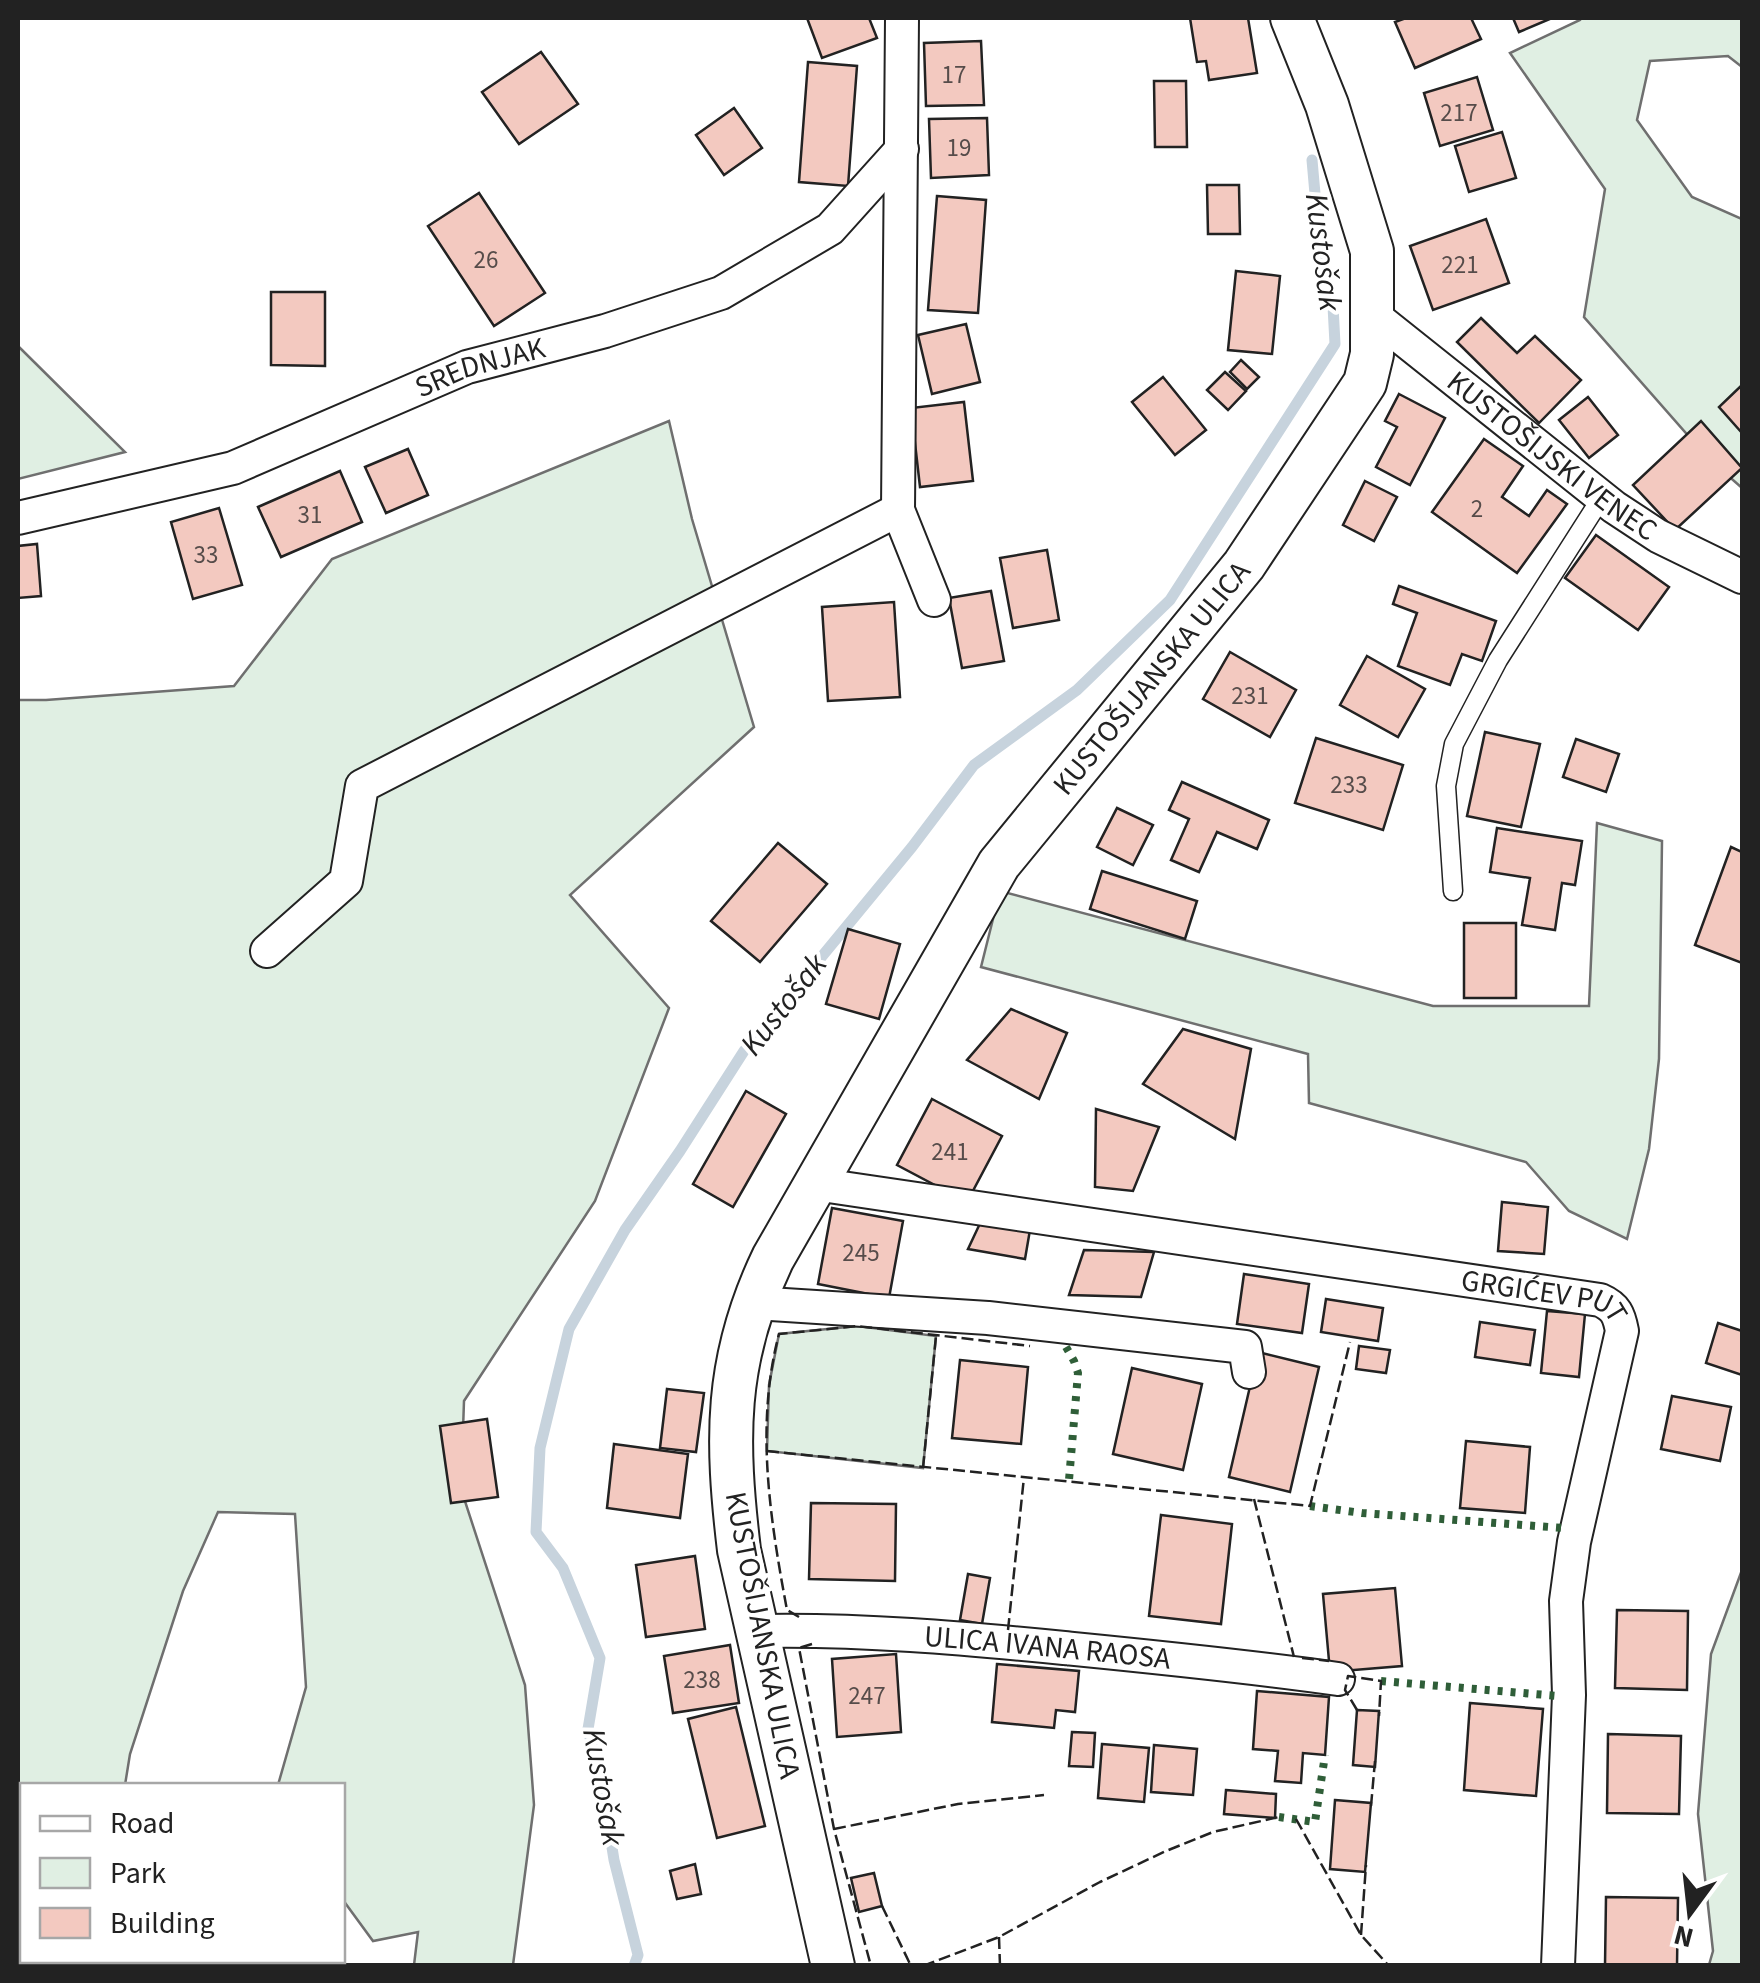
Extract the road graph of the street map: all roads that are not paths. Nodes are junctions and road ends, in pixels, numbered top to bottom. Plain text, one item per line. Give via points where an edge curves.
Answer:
1 (902, 18) edge
2 (1292, 18) edge
3 (902, 150) junction
4 (1373, 315) junction
5 (1602, 497) junction
6 (898, 510) junction
7 (18, 518) edge
8 (1742, 578) edge
9 (934, 600) dead end
10 (1453, 892) dead end
11 (267, 951) dead end
12 (815, 1184) junction
13 (753, 1303) junction
14 (1249, 1372) dead end
15 (758, 1631) junction
16 (1338, 1679) dead end
17 (832, 1966) edge
18 (1558, 1966) edge

1 - 3 street
2 - 4 street, KUSTOŠIJANSKA ULICA via 1372,250
3 - 6 street
3 - 7 street, SREDNJAK via 830,229 722,293 468,367 233,468
4 - 5 street, KUSTOŠIJSKI VENEC
4 - 12 street, KUSTOŠIJANSKA ULICA via 1365,383 1244,565 999,864
5 - 8 street, KUSTOŠIJSKI VENEC via 1658,536
5 - 10 lane via 1498,660 1454,744 1446,786
6 - 9 street
6 - 11 street via 362,786 346,881
12 - 13 street, KUSTOŠIJANSKA ULICA
12 - 18 street, GRGIĆEV PUT via 1612,1305 1622,1332 1566,1601 1569,1695
13 - 14 street via 988,1318 1245,1347
13 - 15 street, KUSTOŠIJANSKA ULICA via 738,1355 730,1438 740,1550
15 - 16 street, ULICA IVANA RAOSA via 951,1637
15 - 17 street, KUSTOŠIJANSKA ULICA

